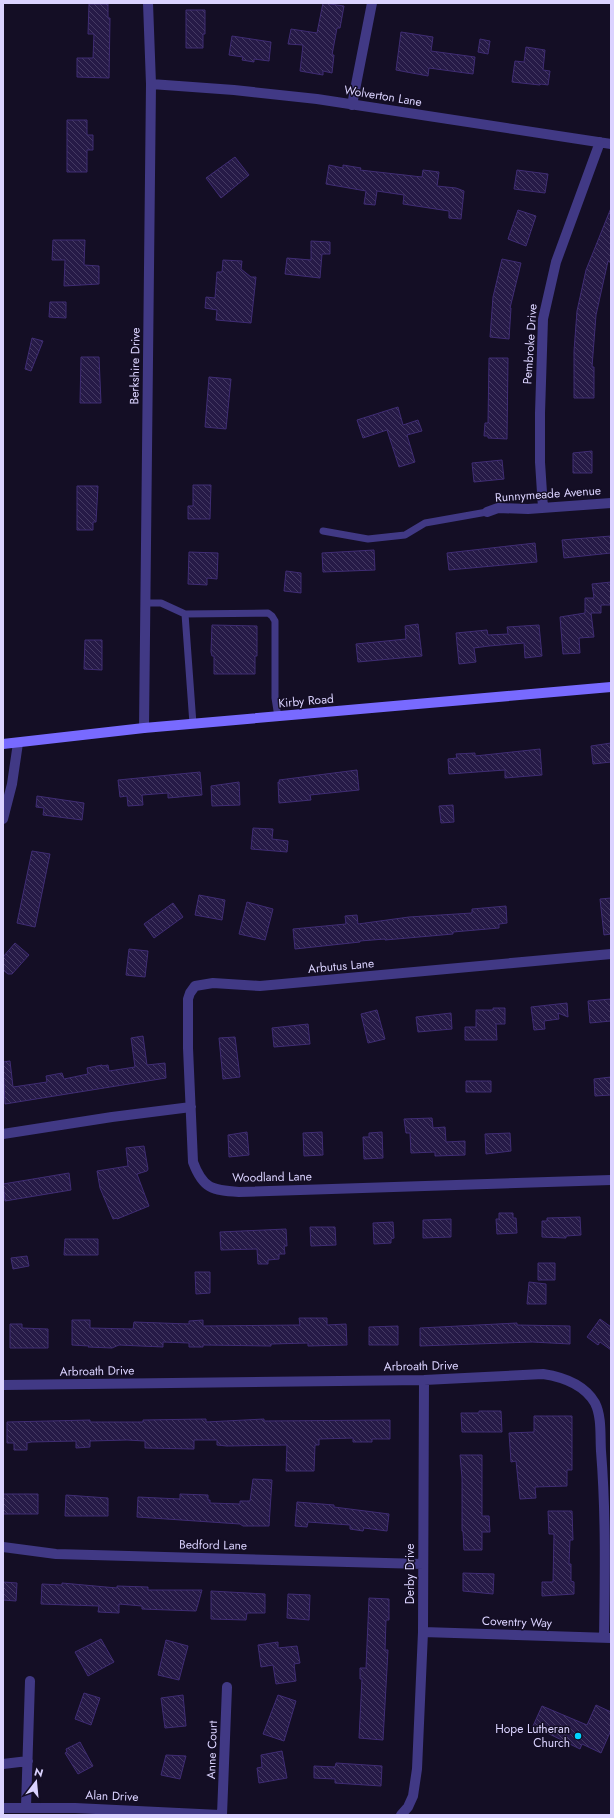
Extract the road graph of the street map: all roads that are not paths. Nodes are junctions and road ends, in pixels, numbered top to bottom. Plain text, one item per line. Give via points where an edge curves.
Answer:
1 (148, 3) edge
2 (372, 3) edge
3 (151, 84) junction
4 (352, 105) junction
5 (600, 142) junction
6 (611, 144) edge
7 (611, 503) edge
8 (543, 508) junction
9 (487, 512) joint
10 (323, 531) dead end
11 (145, 603) junction
12 (185, 614) junction
13 (611, 688) edge
14 (278, 717) junction
15 (193, 724) junction
16 (144, 728) junction
17 (18, 743) junction
18 (3, 744) edge
19 (3, 819) edge
20 (611, 954) edge
21 (191, 1107) junction
22 (3, 1134) edge
23 (611, 1180) edge
24 (424, 1380) junction
25 (3, 1385) edge
26 (3, 1547) edge
27 (423, 1564) junction
28 (423, 1632) junction
29 (608, 1638) edge
30 (30, 1681) dead end
31 (228, 1687) dead end
32 (28, 1761) junction
33 (3, 1764) edge
34 (26, 1807) junction
35 (3, 1808) edge
36 (221, 1815) edge
37 (401, 1815) edge

1 - 3 street, Berkshire Drive
2 - 4 street
3 - 4 street, Wolverton Lane via 247,91
3 - 11 street, Berkshire Drive
4 - 5 street, Wolverton Lane
5 - 6 street, Wolverton Lane
5 - 8 street, Pembroke Drive via 556,262 544,313 540,413
7 - 8 street, Runnymeade Avenue
8 - 9 street, Runnymeade Avenue via 498,508
9 - 10 lane via 425,522 405,535 368,538
11 - 12 lane via 161,603
11 - 16 street, Berkshire Drive
12 - 14 lane via 255,612 268,613 272,616 275,621 275,698
12 - 15 lane
13 - 14 main road, Kirby Road
14 - 15 main road, Kirby Road
15 - 16 main road, Kirby Road
16 - 17 main road, Kirby Road
17 - 18 main road, Kirby Road
17 - 19 street via 12,784
20 - 21 street, Arbutus Lane via 260,986 213,983 195,986 188,999
21 - 22 street
21 - 23 street, Woodland Lane via 193,1162 198,1176 202,1182 222,1191
24 - 25 street, Arbroath Drive
24 - 27 street, Derby Drive
24 - 29 street, Arbroath Drive via 543,1374 558,1376 575,1383 594,1403 599,1416
26 - 27 street, Bedford Lane via 56,1554
27 - 28 street, Derby Drive
28 - 29 street, Coventry Way
28 - 37 street, Derby Drive via 417,1769 413,1796
30 - 32 street
31 - 36 street, Anne Court
32 - 33 street
32 - 34 street
34 - 35 street, Alan Drive
34 - 36 street, Alan Drive

